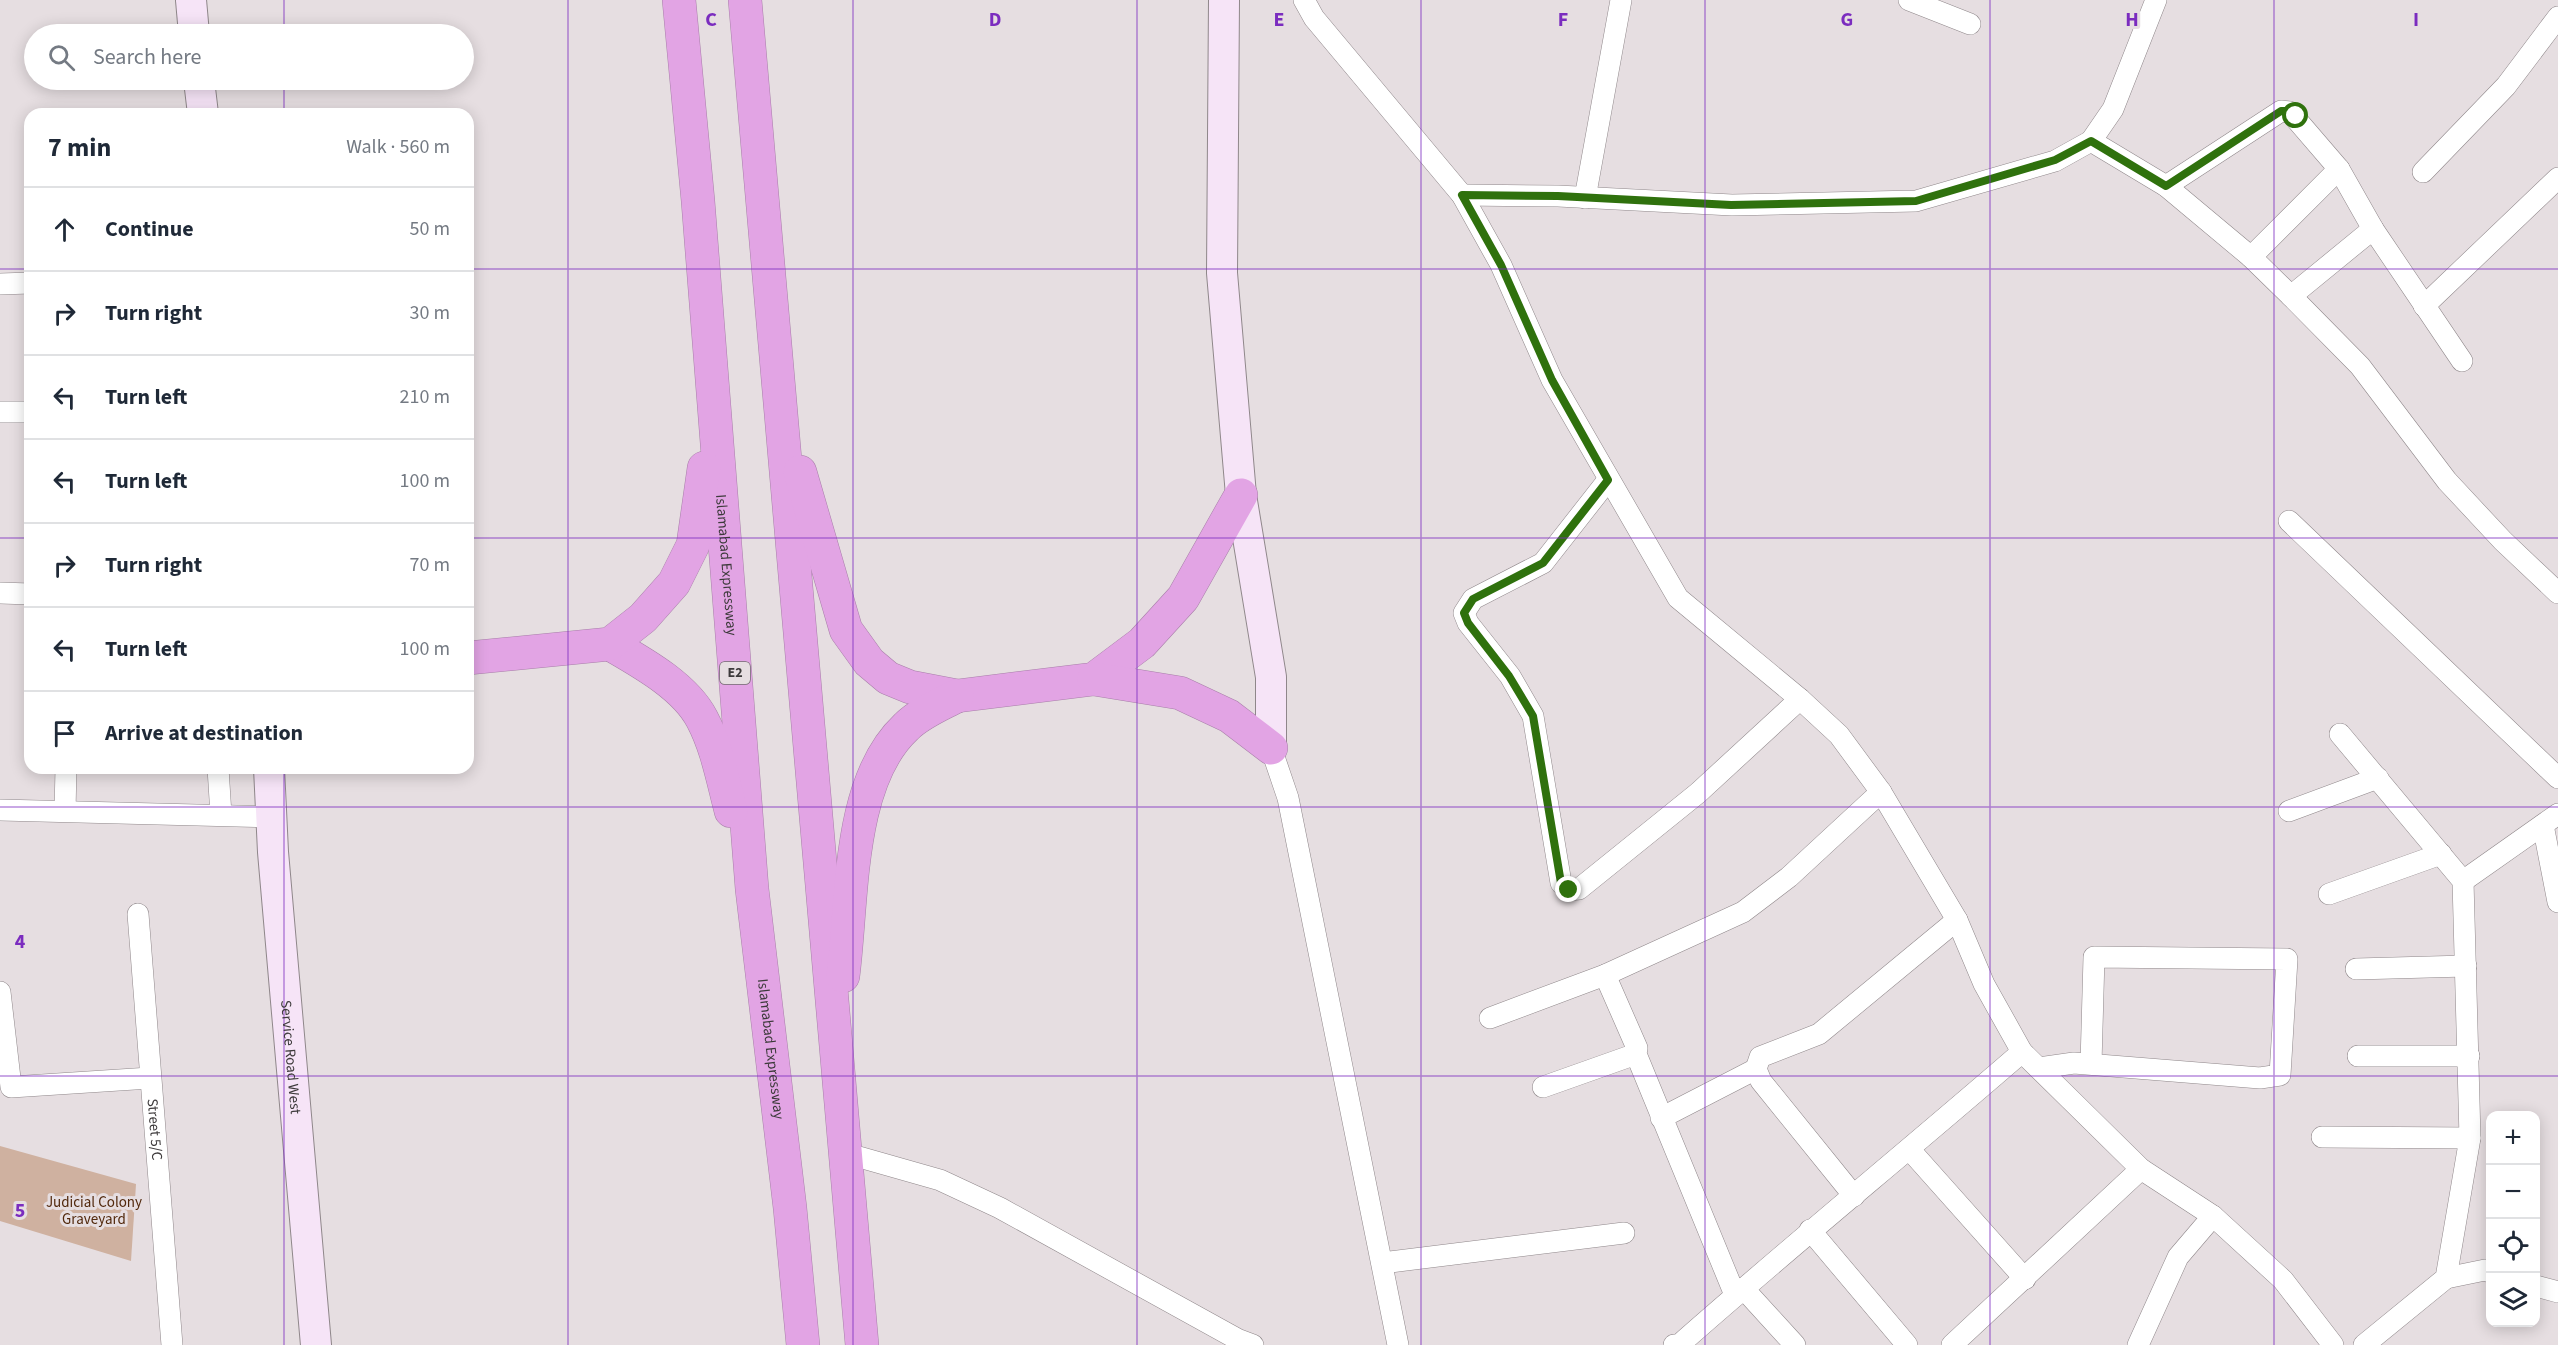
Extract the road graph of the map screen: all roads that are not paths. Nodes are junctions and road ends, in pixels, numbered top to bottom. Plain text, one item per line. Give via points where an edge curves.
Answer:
1 (191, 0) edge
2 (679, 0) edge
3 (745, 0) edge
4 (1224, 0) edge
5 (1304, 0) edge
6 (1621, 0) edge
7 (1909, 0) edge
8 (2156, 0) edge
9 (2558, 17) edge
10 (193, 24) edge
11 (1970, 24) dead end
12 (200, 90) edge
13 (202, 108) edge
14 (2091, 141) junction
15 (2339, 169) junction
16 (2423, 171) dead end
17 (2558, 178) edge
18 (2166, 186) junction
19 (1462, 195) junction
20 (1585, 198) junction
21 (2373, 229) junction
22 (2251, 257) junction
23 (24, 283) edge
24 (0, 284) edge
25 (2291, 296) junction
26 (2424, 306) junction
27 (2462, 361) dead end
28 (712, 395) junction
29 (780, 410) junction
30 (0, 412) edge
31 (24, 412) edge
32 (1608, 480) junction
33 (1241, 495) junction
34 (2289, 521) dead end
35 (0, 593) edge
36 (2558, 593) edge
37 (24, 594) edge
38 (610, 644) junction
39 (474, 657) edge
40 (1094, 680) junction
41 (957, 696) junction
42 (1800, 699) junction
43 (2340, 734) dead end
44 (1272, 748) junction
45 (66, 774) edge
46 (218, 774) edge
47 (270, 774) edge
48 (2378, 778) junction
49 (2558, 778) edge
50 (1881, 792) junction
51 (0, 810) edge
52 (65, 811) junction
53 (2289, 811) dead end
54 (220, 815) junction
55 (271, 817) junction
56 (2551, 819) edge
57 (2441, 854) junction
58 (2463, 881) junction
59 (752, 889) junction
60 (2329, 894) dead end
61 (2558, 902) edge
62 (138, 915) dead end
63 (1957, 920) junction
64 (2466, 966) junction
65 (2356, 969) dead end
66 (1605, 975) junction
67 (0, 992) edge
68 (1490, 1018) dead end
69 (835, 1036) junction
70 (2022, 1052) junction
71 (1636, 1054) junction
72 (2358, 1056) dead end
73 (2469, 1056) junction
74 (2091, 1064) junction
75 (2039, 1068) junction
76 (1756, 1069) junction
77 (150, 1078) junction
78 (1543, 1087) dead end
79 (1660, 1118) junction
80 (2322, 1137) dead end
81 (2470, 1138) junction
82 (1910, 1150) junction
83 (845, 1153) junction
84 (2141, 1169) junction
85 (1854, 1196) junction
86 (2212, 1216) junction
87 (1810, 1230) junction
88 (1624, 1233) dead end
89 (1382, 1263) junction
90 (2486, 1270) edge
91 (2446, 1278) junction
92 (2025, 1280) junction
93 (2540, 1287) edge
94 (1739, 1292) junction
95 (2558, 1292) edge
96 (2373, 1343) edge
97 (172, 1345) edge
98 (316, 1345) edge
99 (803, 1345) edge
100 (862, 1345) edge
101 (1253, 1345) edge
102 (1398, 1345) edge
103 (1674, 1345) edge
104 (1679, 1345) edge
105 (1796, 1345) edge
106 (1907, 1345) edge
107 (1952, 1345) edge
108 (2138, 1345) edge
109 (2333, 1345) edge

1 - 10 street
2 - 28 highway, Islamabad Expressway / E2
3 - 29 highway
4 - 33 street via 1222,273
5 - 19 street via 1328,35
6 - 20 street
7 - 11 street
8 - 14 street via 2113,109
9 - 16 street via 2506,86
12 - 13 street
14 - 18 street
14 - 20 street via 2055,160 1916,201 1731,205
15 - 18 street via 2296,116 2281,111
15 - 21 street
15 - 22 street
17 - 26 street
18 - 22 street
19 - 20 street
19 - 32 street via 1501,265 1552,380
21 - 25 street
21 - 26 street
22 - 25 street
23 - 24 street
25 - 36 street via 2360,366 2447,481
26 - 27 street
28 - 38 highway via 693,545 674,583 643,618
28 - 59 highway, Islamabad Expressway / E2
29 - 41 highway via 846,630 869,662 888,678 910,687
29 - 69 highway
30 - 31 street
32 - 42 street via 1678,598
32 - 42 street via 1543,563 1473,599 1464,613 1533,716 1561,883 1569,890 1579,889 1698,793
33 - 40 highway via 1183,598 1142,643
33 - 44 street via 1271,677
34 - 49 street
35 - 37 street
38 - 39 highway
38 - 59 highway via 675,687 702,717 713,744
40 - 41 highway
40 - 44 highway via 1180,693 1229,716
41 - 69 highway via 906,727 882,756 869,782 860,821
42 - 50 street via 1839,735
43 - 48 street
44 - 89 street via 1288,798
45 - 52 street
46 - 54 street
47 - 55 street, Service Road West
48 - 53 street
48 - 57 street
50 - 63 street
50 - 66 street via 1789,877 1743,912
51 - 52 street
52 - 54 street
54 - 55 street
55 - 98 street, Service Road West
56 - 58 street
56 - 61 street
57 - 58 street
57 - 60 street
58 - 64 street
59 - 99 highway, Islamabad Expressway / E2
62 - 77 street, Street 5/C
63 - 70 street via 1984,984
63 - 76 street via 1819,1034 1760,1057
64 - 65 street
64 - 73 street
66 - 68 street
66 - 71 street via 1637,1048
67 - 77 street via 11,1087
69 - 83 highway
70 - 75 street
70 - 82 street
71 - 78 street
71 - 79 street
72 - 73 street
73 - 81 street
74 - 74 street via 2260,1078 2280,1076 2287,959 2094,957
74 - 75 street
75 - 84 street
76 - 79 street
76 - 85 street via 1761,1081
77 - 97 street, Street 5/C
79 - 94 street
80 - 81 street
81 - 91 street
82 - 85 street
82 - 92 street
83 - 100 highway
83 - 101 street via 950,1184
84 - 86 street
84 - 92 street
85 - 87 street
86 - 108 street via 2178,1257
86 - 109 street via 2283,1280
87 - 94 street
87 - 106 street
88 - 89 street
89 - 102 street
90 - 91 street
91 - 96 street
92 - 107 street
93 - 95 street
94 - 104 street
94 - 105 street
103 - 104 street

